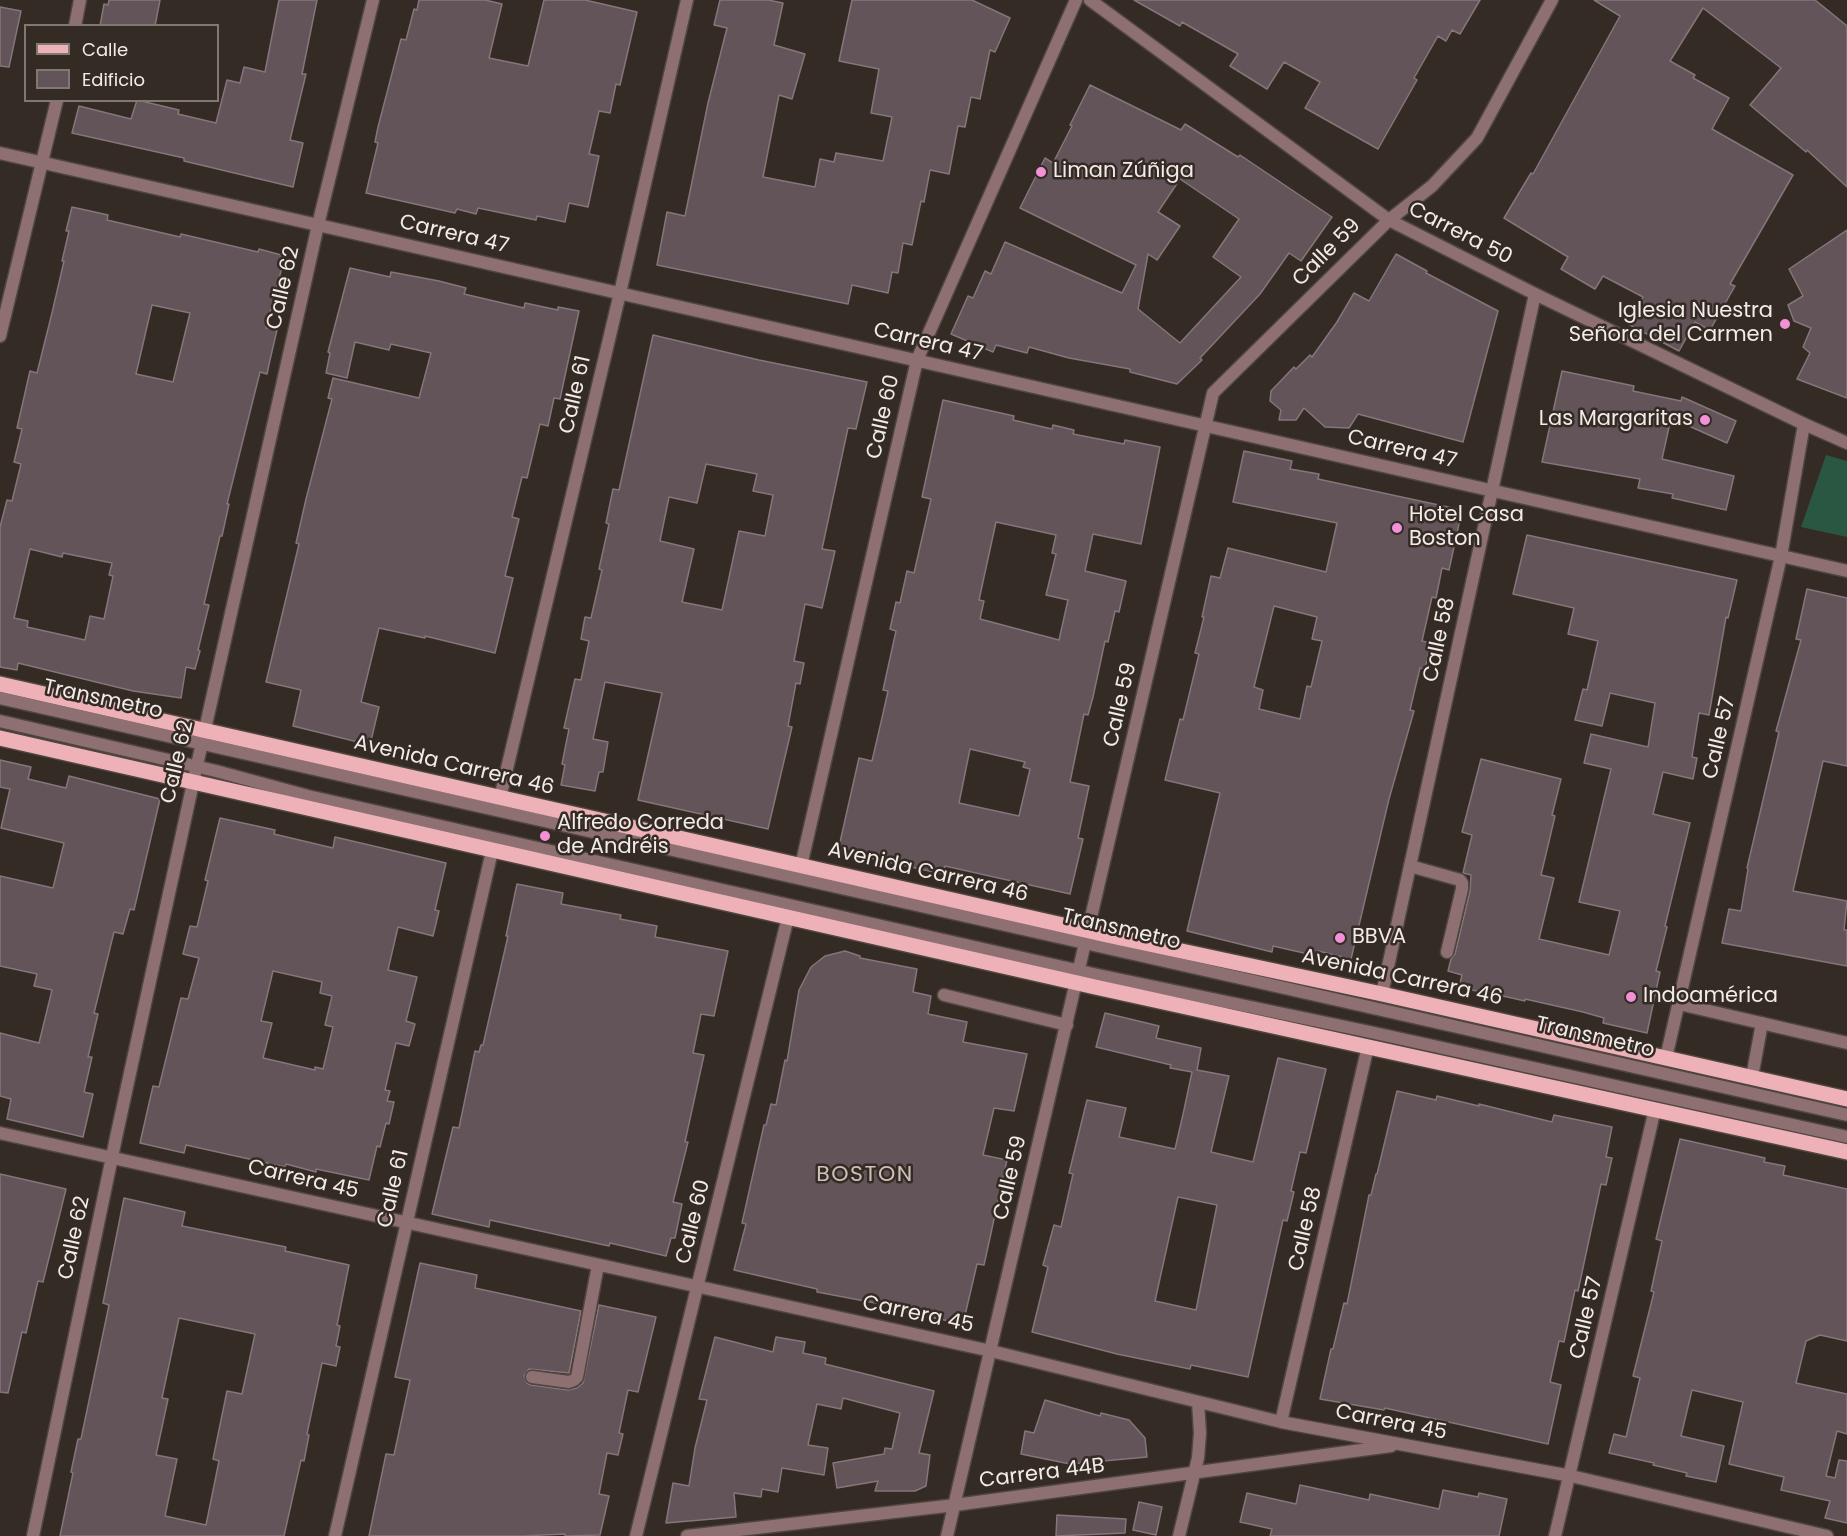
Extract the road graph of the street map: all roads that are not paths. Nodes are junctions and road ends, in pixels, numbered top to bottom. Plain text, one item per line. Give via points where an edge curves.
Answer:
1 (80, 0) edge
2 (373, 0) edge
3 (687, 0) edge
4 (1076, 0) edge
5 (1090, 0) edge
6 (1552, 0) edge
7 (75, 24) edge
8 (57, 102) edge
9 (0, 153) edge
10 (43, 163) junction
11 (1389, 220) junction
12 (318, 225) junction
13 (620, 293) junction
14 (1535, 294) junction
15 (0, 336) edge
16 (916, 360) junction
17 (1804, 424) junction
18 (1206, 426) junction
19 (1847, 443) edge
20 (1492, 490) junction
21 (1781, 556) junction
22 (1847, 571) edge
23 (0, 684) edge
24 (0, 698) edge
25 (0, 722) edge
26 (204, 737) junction
27 (0, 738) edge
28 (197, 767) junction
29 (193, 783) junction
30 (500, 798) junction
31 (492, 850) junction
32 (801, 866) junction
33 (1410, 866) junction
34 (788, 917) junction
35 (1088, 937) junction
36 (1447, 952) dead end
37 (1078, 976) junction
38 (1382, 994) junction
39 (944, 995) dead end
40 (1679, 1004) junction
41 (1762, 1023) junction
42 (1067, 1025) junction
43 (1847, 1043) edge
44 (1368, 1046) junction
45 (1666, 1058) junction
46 (1752, 1077) junction
47 (1847, 1098) edge
48 (1655, 1109) junction
49 (1847, 1115) edge
50 (0, 1133) edge
51 (1847, 1137) edge
52 (1847, 1152) edge
53 (112, 1157) junction
54 (406, 1224) junction
55 (598, 1265) junction
56 (698, 1287) junction
57 (991, 1351) junction
58 (532, 1377) dead end
59 (1198, 1402) junction
60 (1281, 1422) junction
61 (1402, 1445) junction
62 (1194, 1474) junction
63 (1571, 1476) junction
64 (955, 1505) junction
65 (33, 1536) edge
66 (335, 1536) edge
67 (636, 1536) edge
68 (687, 1536) edge
69 (948, 1536) edge
70 (1179, 1536) edge
71 (1555, 1536) edge
72 (1827, 1536) edge

1 - 7 street
2 - 12 street, Calle 62
3 - 13 street, Calle 61
4 - 16 street, Calle 60
5 - 11 street, Carrera 50
6 - 11 street, Calle 59 via 1477,138 1432,186
8 - 10 street
9 - 10 street, Carrera 47
10 - 12 street, Carrera 47
10 - 15 street
11 - 14 street, Carrera 50
11 - 18 street, Calle 59 via 1213,393
12 - 13 street, Carrera 47
12 - 26 street, Calle 62
13 - 16 street, Carrera 47
13 - 30 street, Calle 61
14 - 17 street, Carrera 50
14 - 20 street, Calle 58
16 - 18 street, Carrera 47
16 - 32 street, Calle 60
17 - 19 street, Carrera 50
17 - 21 street, Calle 57
18 - 20 street, Carrera 47
18 - 35 street, Calle 59
20 - 21 street, Carrera 47
20 - 33 street, Calle 58
21 - 22 street, Carrera 47
21 - 40 street, Calle 57
23 - 26 main road, Avenida Carrera 46
24 - 26 street, Transmetro
25 - 28 street, Transmetro
26 - 28 street, Calle 62
26 - 30 main road, Avenida Carrera 46
26 - 35 street, Transmetro
27 - 29 main road
28 - 29 street, Calle 62
28 - 37 street, Transmetro
29 - 31 main road
29 - 53 street, Calle 62
30 - 32 main road, Avenida Carrera 46
31 - 34 main road
31 - 54 street, Calle 61
32 - 35 main road, Avenida Carrera 46
33 - 36 street via 1462,883
33 - 38 street, Calle 58
34 - 37 main road
34 - 56 street, Calle 60
35 - 37 street, Calle 59
35 - 38 main road, Avenida Carrera 46
35 - 49 street, Transmetro
37 - 42 street, Calle 59
37 - 44 main road
37 - 51 street, Transmetro
38 - 45 main road, Avenida Carrera 46
39 - 42 street
40 - 41 street
40 - 45 street, Calle 57
41 - 43 street
41 - 46 street
42 - 57 street, Calle 59
44 - 48 main road
44 - 60 street, Calle 58
45 - 46 main road, Avenida Carrera 46
46 - 47 main road, Avenida Carrera 46
48 - 52 main road
48 - 63 street, Calle 57
50 - 53 street, Carrera 45
53 - 54 street, Carrera 45
53 - 65 street, Calle 62
54 - 55 street, Carrera 45
54 - 66 street, Calle 61
55 - 56 street, Carrera 45
55 - 58 street via 577,1377 569,1382
56 - 57 street, Carrera 45
56 - 67 street, Calle 60
57 - 59 street, Carrera 45
57 - 64 street, Calle 59
59 - 60 street, Carrera 45
59 - 62 street via 1200,1433
60 - 61 street, Carrera 45
61 - 62 street, Carrera 44B
61 - 63 street, Carrera 45
62 - 64 street, Carrera 44B
62 - 70 street
63 - 71 street, Calle 57
63 - 72 street, Carrera 45
64 - 68 street, Carrera 44B
64 - 69 street, Calle 59

